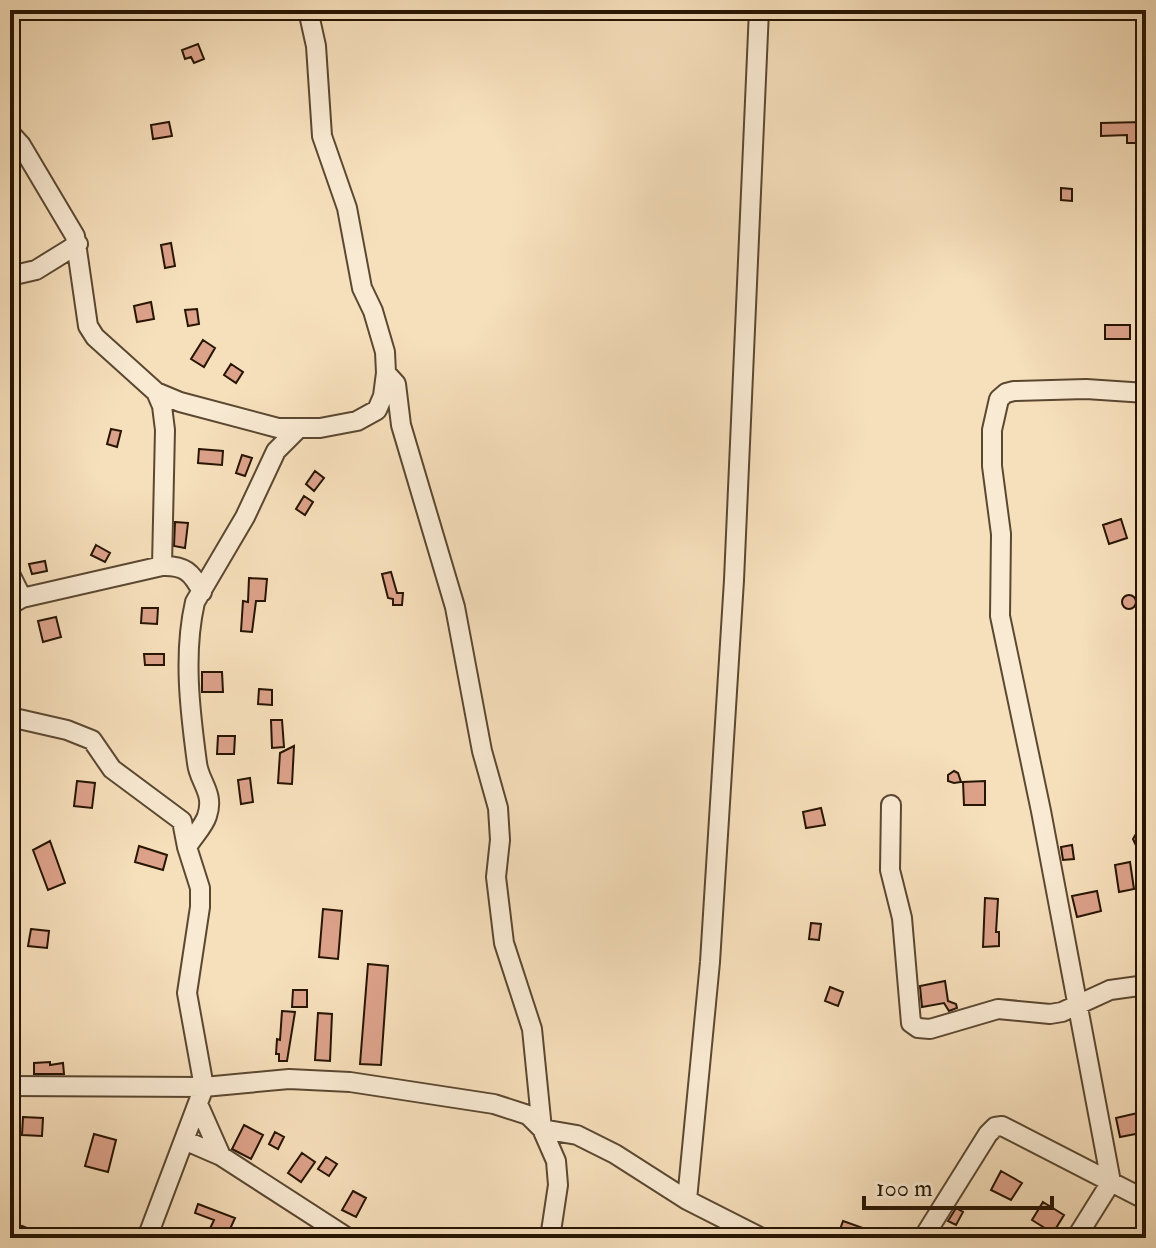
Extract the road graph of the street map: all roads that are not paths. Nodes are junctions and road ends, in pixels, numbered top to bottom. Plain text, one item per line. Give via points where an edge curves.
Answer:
1 (308, 10) edge
2 (759, 10) edge
3 (10, 133) edge
4 (78, 244) junction
5 (10, 276) edge
6 (386, 373) junction
7 (156, 392) junction
8 (1146, 393) edge
9 (266, 426) junction
10 (298, 429) junction
11 (276, 451) junction
12 (162, 566) junction
13 (10, 574) edge
14 (202, 592) junction
15 (16, 602) edge
16 (10, 717) edge
17 (891, 805) dead end
18 (187, 847) junction
19 (1146, 985) edge
20 (1076, 1006) junction
21 (10, 1086) edge
22 (201, 1096) junction
23 (542, 1129) junction
24 (577, 1135) junction
25 (184, 1140) junction
26 (221, 1156) junction
27 (556, 1161) junction
28 (1111, 1182) junction
29 (687, 1200) junction
30 (1146, 1200) edge
31 (147, 1238) edge
32 (348, 1238) edge
33 (550, 1238) edge
34 (762, 1238) edge
35 (923, 1238) edge
36 (1076, 1238) edge

1 - 6 street via 322,136 347,208
2 - 29 street via 734,580 710,962
3 - 4 street
4 - 5 street via 36,270
4 - 7 street via 88,326
6 - 10 street via 377,410 357,421
6 - 23 street via 396,384 401,425 455,607 498,808 496,877 504,943 534,1038
7 - 9 street
7 - 12 street via 165,430
8 - 20 street via 1014,391 999,399 992,430 1001,534 1000,616
9 - 10 street
9 - 11 street
10 - 11 street
11 - 14 street
12 - 14 street via 186,568
12 - 15 street
13 - 15 street
14 - 18 street via 192,616 189,688 197,768 209,790 207,816
16 - 18 street via 92,740 112,769 182,821
17 - 20 street via 890,870 902,918 911,1023 930,1029 998,1009 1050,1014
18 - 22 street via 200,888 187,993
19 - 20 street via 1110,990
20 - 28 street
21 - 22 street
22 - 23 street via 289,1079 350,1082 494,1104 528,1115
22 - 25 street
22 - 26 street
23 - 24 street
23 - 27 street
24 - 27 street
24 - 29 street
25 - 26 street
25 - 31 street
26 - 32 street
27 - 33 street
28 - 30 street
28 - 35 street via 995,1127
28 - 36 street
29 - 34 street

